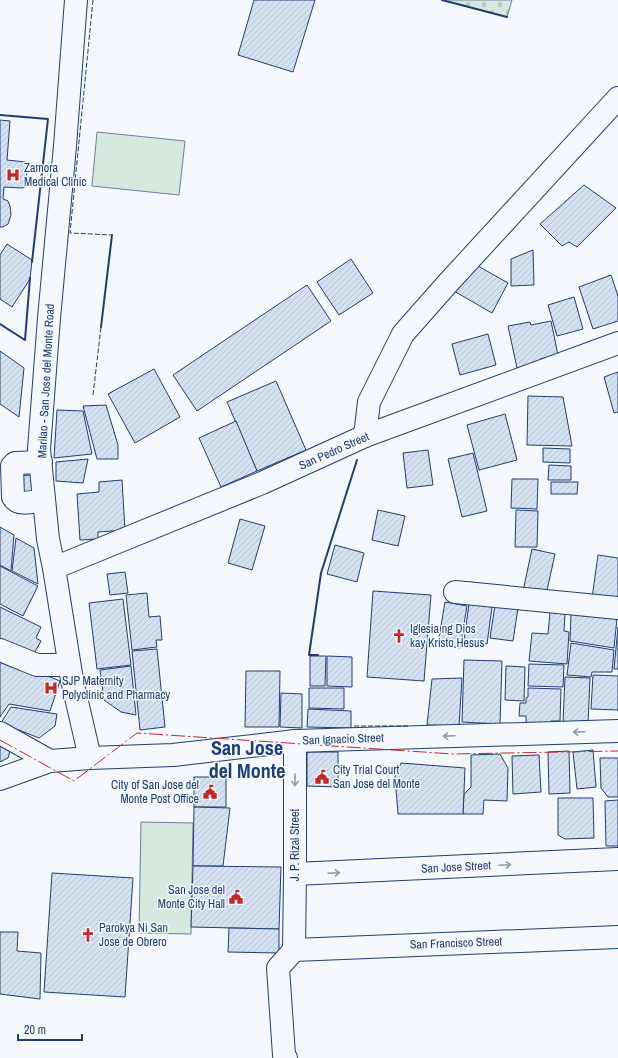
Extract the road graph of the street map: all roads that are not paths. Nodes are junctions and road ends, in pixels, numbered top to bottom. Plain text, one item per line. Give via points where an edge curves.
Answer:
1 (76, 0) edge
2 (618, 98) edge
3 (618, 343) edge
4 (365, 436) junction
5 (40, 462) junction
6 (44, 500) junction
7 (54, 568) junction
8 (455, 592) dead end
9 (618, 608) edge
10 (0, 650) edge
11 (69, 665) junction
12 (618, 731) edge
13 (0, 733) edge
14 (295, 741) junction
15 (90, 758) junction
16 (50, 761) junction
17 (0, 779) edge
18 (618, 859) edge
19 (295, 874) junction
20 (618, 937) edge
21 (294, 950) junction
22 (286, 1058) edge

1 - 5 street, Marilao - San Jose del Monte Road via 46,348
2 - 4 street via 403,334 369,402
3 - 4 street, San Pedro Street
4 - 7 street, San Pedro Street via 262,483
5 - 6 street, Marilao - San Jose del Monte Road
5 - 6 street via 15,463 12,466 13,496 20,503
6 - 7 street, Marilao - San Jose del Monte Road
7 - 11 street, Marilao - San Jose del Monte Road
8 - 9 street
10 - 11 street via 37,665
11 - 15 street, Marilao - San Jose del Monte Road
12 -> 14 street, San Ignacio Street
13 - 16 street
14 - 15 street, San Ignacio Street via 173,755
14 -> 19 street, J. P. Rizal Street
15 - 16 street, San Ignacio Street
16 - 17 street, San Ignacio Street
19 -> 18 street, San Jose Street
19 - 21 street, J. P. Rizal Street
20 - 21 street, San Francisco Street
21 - 22 street via 278,968

